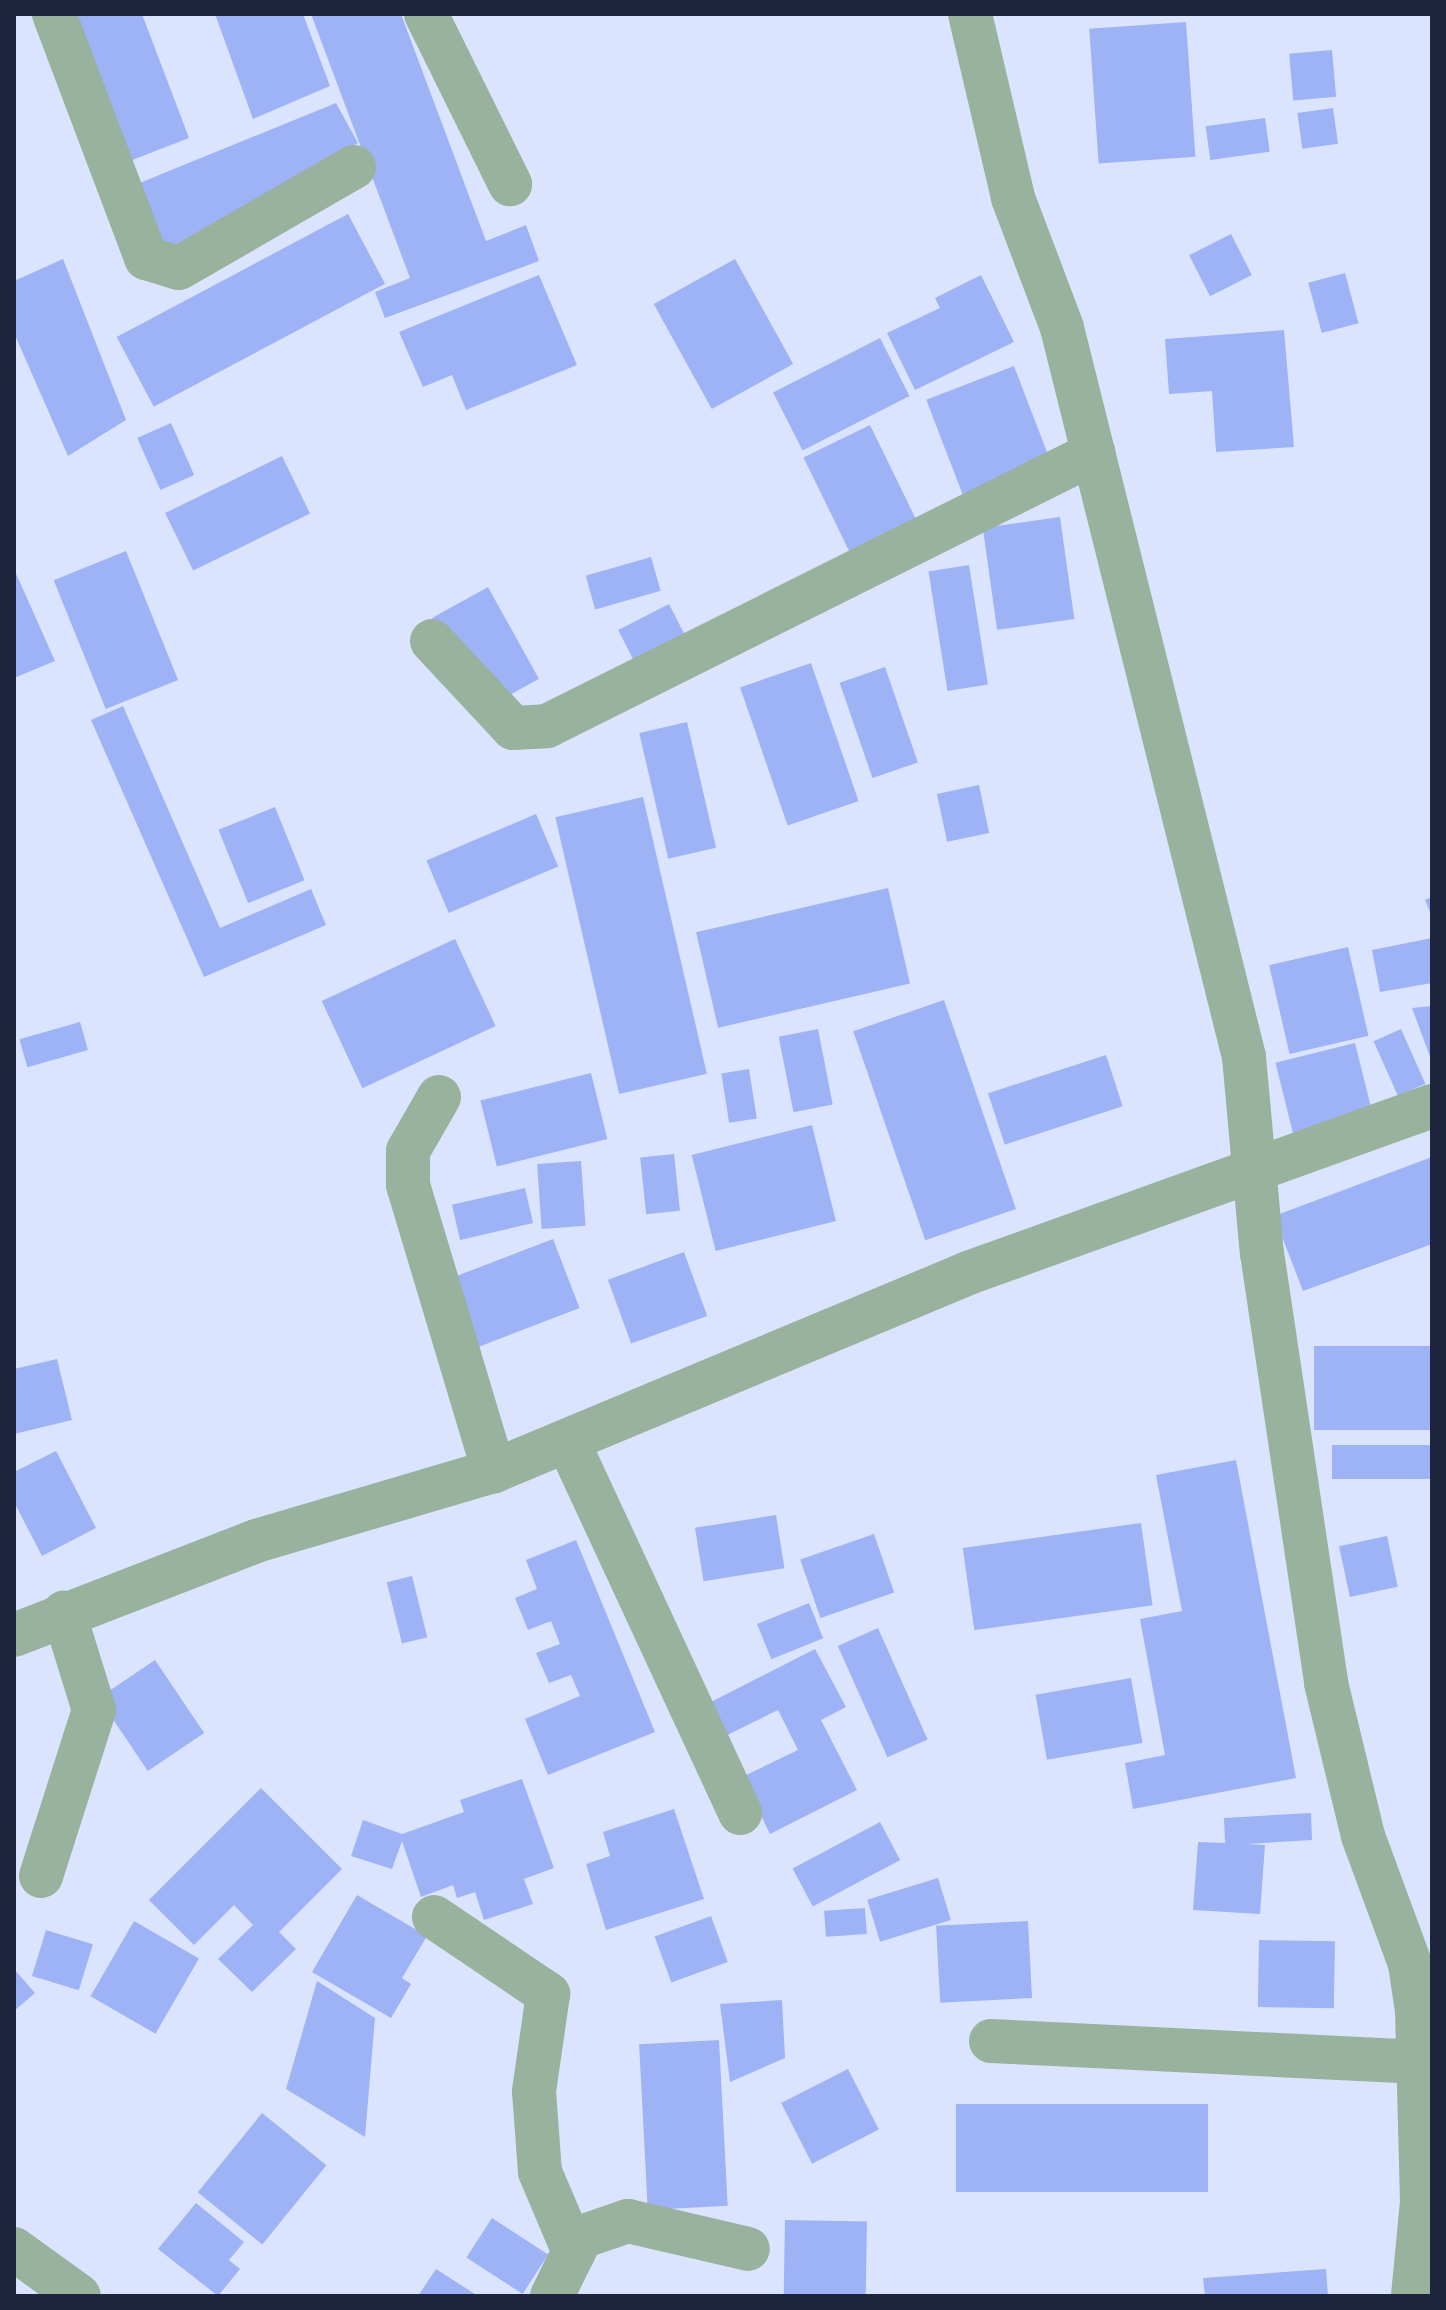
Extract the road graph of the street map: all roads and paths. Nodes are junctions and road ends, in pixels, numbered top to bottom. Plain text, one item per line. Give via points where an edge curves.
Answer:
1 (54, 14) edge
2 (426, 14) edge
3 (970, 14) edge
4 (354, 167) dead end
5 (510, 184) dead end
6 (1094, 453) junction
7 (432, 641) dead end
8 (439, 1097) dead end
9 (1432, 1106) edge
10 (1254, 1166) junction
11 (568, 1442) junction
12 (494, 1471) junction
13 (64, 1613) junction
14 (14, 1635) edge
15 (740, 1813) dead end
16 (41, 1876) dead end
17 (434, 1917) dead end
18 (1424, 2012) edge
19 (991, 2041) dead end
20 (1415, 2062) junction
21 (14, 2249) edge
22 (748, 2249) dead end
23 (574, 2252) junction
24 (79, 2296) edge
25 (552, 2296) edge
26 (1413, 2296) edge

1 - 4 street via 146,258 179,268
2 - 5 street
3 - 6 street via 1013,198 1062,328
6 - 7 street via 547,726 513,728
6 - 10 street via 1244,1057
8 - 12 street via 408,1151 408,1185
9 - 10 street
10 - 11 street via 737,1364
10 - 18 street via 1326,1683 1363,1836
11 - 12 street
11 - 15 street
12 - 13 street via 256,1541
13 - 14 street
13 - 16 street via 94,1710
17 - 23 street via 548,1994 534,2091 540,2172
18 - 20 street
19 - 20 street
20 - 26 street via 1422,2202
21 - 24 street
22 - 23 street via 628,2221 581,2237
23 - 25 street

